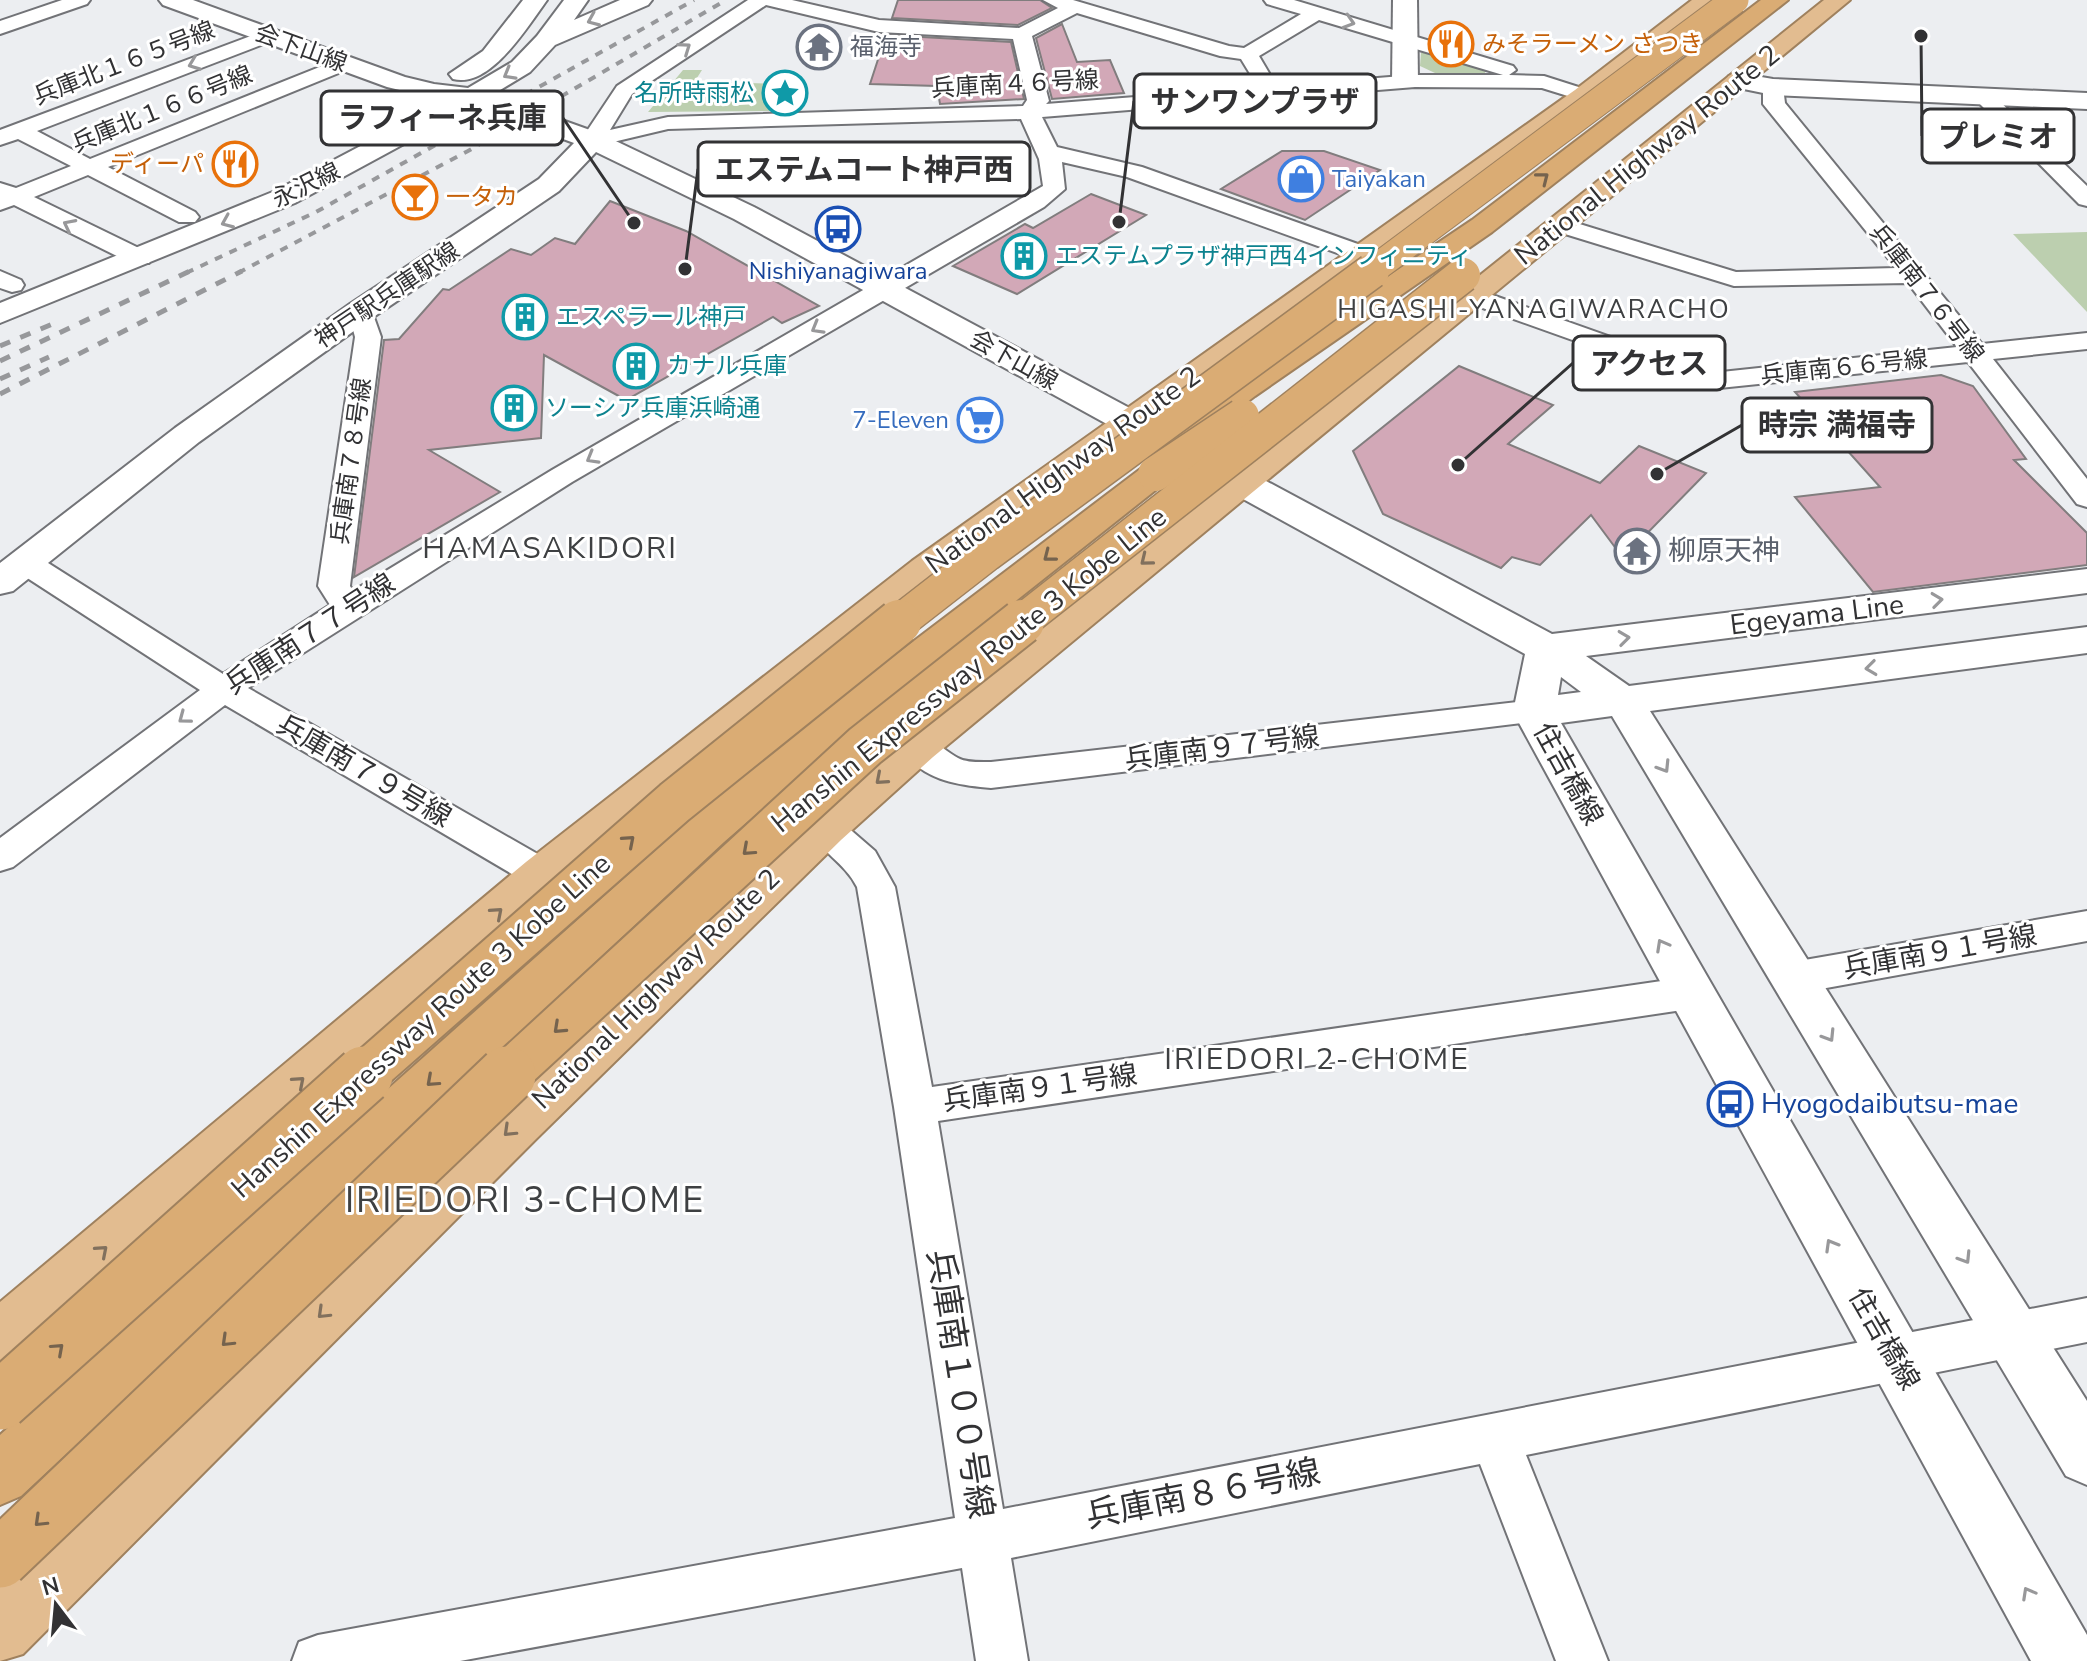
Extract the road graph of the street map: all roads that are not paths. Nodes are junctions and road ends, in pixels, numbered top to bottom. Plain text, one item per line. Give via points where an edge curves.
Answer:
1 (80, 0) edge
2 (171, 0) edge
3 (224, 0) edge
4 (535, 0) edge
5 (576, 0) edge
6 (640, 0) edge
7 (764, 0) edge
8 (1051, 0) edge
9 (1274, 0) edge
10 (1405, 0) edge
11 (1707, 0) edge
12 (1735, 0) edge
13 (1776, 0) edge
14 (1811, 0) edge
15 (1838, 0) edge
16 (1074, 7) junction
17 (1317, 13) junction
18 (0, 28) edge
19 (1022, 34) junction
20 (267, 36) junction
21 (1407, 39) junction
22 (546, 41) junction
23 (1248, 54) junction
24 (344, 64) junction
25 (1405, 82) junction
26 (1544, 82) junction
27 (1756, 84) junction
28 (451, 90) junction
29 (1269, 92) junction
30 (1584, 95) junction
31 (1983, 96) junction
32 (2086, 99) edge
33 (1029, 112) junction
34 (9, 135) edge
35 (592, 140) junction
36 (1048, 152) junction
37 (89, 167) junction
38 (5, 197) edge
39 (2087, 199) edge
40 (187, 217) junction
41 (1560, 225) junction
42 (126, 253) junction
43 (1360, 253) junction
44 (1915, 275) junction
45 (4, 284) edge
46 (1468, 286) junction
47 (885, 289) junction
48 (361, 311) junction
49 (0, 314) edge
50 (2087, 341) edge
51 (1975, 354) junction
52 (1129, 423) junction
53 (1170, 444) junction
54 (1241, 483) junction
55 (2087, 498) edge
56 (13, 572) edge
57 (2087, 581) edge
58 (348, 608) junction
59 (2087, 640) edge
60 (1546, 648) junction
61 (223, 689) junction
62 (1623, 701) junction
63 (1534, 712) junction
64 (918, 747) junction
65 (825, 828) junction
66 (0, 857) edge
67 (542, 874) junction
68 (2087, 926) edge
69 (1793, 978) junction
70 (1689, 993) junction
71 (915, 1107) junction
72 (2087, 1320) edge
73 (2012, 1334) junction
74 (0, 1338) edge
75 (1895, 1358) junction
76 (0, 1401) edge
77 (1494, 1436) junction
78 (2087, 1455) edge
79 (0, 1475) edge
80 (985, 1538) junction
81 (0, 1559) edge
82 (0, 1631) edge
83 (318, 1661) edge
84 (1002, 1661) edge
85 (1582, 1661) edge
86 (2066, 1661) edge

1 - 18 street
2 - 20 street, 会下山線
3 - 28 street, 会下山線
4 - 28 street, 永沢線 via 492,56
5 - 22 street, 永沢線
6 -> 22 street
7 - 19 street via 879,26
35 -> 7 street, 神戸駅兵庫駅線 via 624,90
8 - 16 street
9 - 17 street
10 - 21 street
11 - 30 highway, National Highway Route 2
76 -> 12 highway, Hanshin Expressway Route 3 Kobe Line, bridge via 535,923 804,697 987,554
53 -> 13 highway via 1482,226
14 - 46 highway, Hanshin Expressway Route 3 Kobe Line
15 - 27 highway, National Highway Route 2
16 - 19 street
16 - 23 street
17 -> 21 street
17 - 23 street
19 - 33 street via 1038,101
20 - 24 street, 会下山線
20 -> 34 street, 兵庫北１６５号線
21 - 25 street
21 - 26 street
22 -> 28 street, 永沢線 via 521,67
23 - 29 street
24 - 28 street, 会下山線
24 - 37 street, 兵庫北１６６号線
25 - 26 street, 兵庫南４６号線
25 - 29 street, 兵庫南４６号線
26 - 30 street, 兵庫南４６号線
27 - 31 street
27 - 41 highway, National Highway Route 2
27 - 44 street, 兵庫南７６号線
28 - 35 street, 会下山線
28 - 40 street, 永沢線
28 -> 42 street, 永沢線 via 424,125 285,197
29 - 33 street, 兵庫南４６号線
30 - 43 highway, National Highway Route 2
31 - 32 street
31 - 39 street
33 - 35 street, 兵庫南４６号線 via 668,123
33 - 36 street
34 - 37 street
35 - 47 street, 会下山線
35 - 48 street, 神戸駅兵庫駅線 via 549,185
36 - 43 street via 1134,172
36 - 47 street, 兵庫南７７号線 via 1054,189
37 - 38 street, 兵庫北１６６号線
37 - 40 street
42 -> 38 street
40 - 42 street, 永沢線
41 - 44 street via 1734,279
41 - 46 highway, National Highway Route 2
42 - 45 street, 永沢線
42 - 49 street, 永沢線
43 - 52 highway, National Highway Route 2
44 - 51 street, 兵庫南７６号線
46 - 51 street, 兵庫南６６号線 via 1710,381
46 - 54 highway, National Highway Route 2
46 -> 79 highway, bridge via 1302,377 1143,484 838,720 708,830
46 -> 81 highway, Hanshin Expressway Route 3 Kobe Line, bridge via 865,746 374,1200
47 - 52 street, 会下山線
47 -> 58 street, 兵庫南７７号線 via 562,476
48 - 56 street, 神戸駅兵庫駅線 via 187,435
48 - 58 street, 兵庫南７８号線 via 368,337 334,586
50 - 51 street, 兵庫南６６号線
51 - 55 street, 兵庫南７６号線
52 - 53 street, 会下山線
52 - 67 highway, National Highway Route 2 via 925,569
53 - 54 street, 会下山線
54 - 60 street, 会下山線
54 -> 64 highway, National Highway Route 2
56 - 61 street, 兵庫南７９号線
60 -> 57 street, Egeyama Line
58 - 61 street, 兵庫南７７号線
59 -> 62 street
60 - 62 street
60 - 63 street, 住吉橋線
61 -> 66 street, 兵庫南７７号線
61 - 67 street, 兵庫南７９号線
62 - 63 street
62 -> 69 street
63 - 64 street, 兵庫南９７号線 via 991,775 953,772
70 -> 63 street, 住吉橋線
64 -> 65 highway, National Highway Route 2
65 - 71 street, 兵庫南１００号線 via 862,861 876,887
65 -> 82 highway, National Highway Route 2
74 -> 67 highway, National Highway Route 2
68 - 69 street, 兵庫南９１号線
69 -> 73 street
70 - 71 street, 兵庫南９１号線
75 -> 70 street, 住吉橋線
71 - 80 street, 兵庫南１００号線
72 - 73 street, 兵庫南８６号線
73 - 75 street, 兵庫南８６号線
73 - 78 street
75 - 77 street, 兵庫南８６号線
86 -> 75 street, 住吉橋線
77 - 80 street, 兵庫南８６号線
77 - 85 street
80 - 83 street, 兵庫南８６号線
80 - 84 street, 兵庫南１００号線

